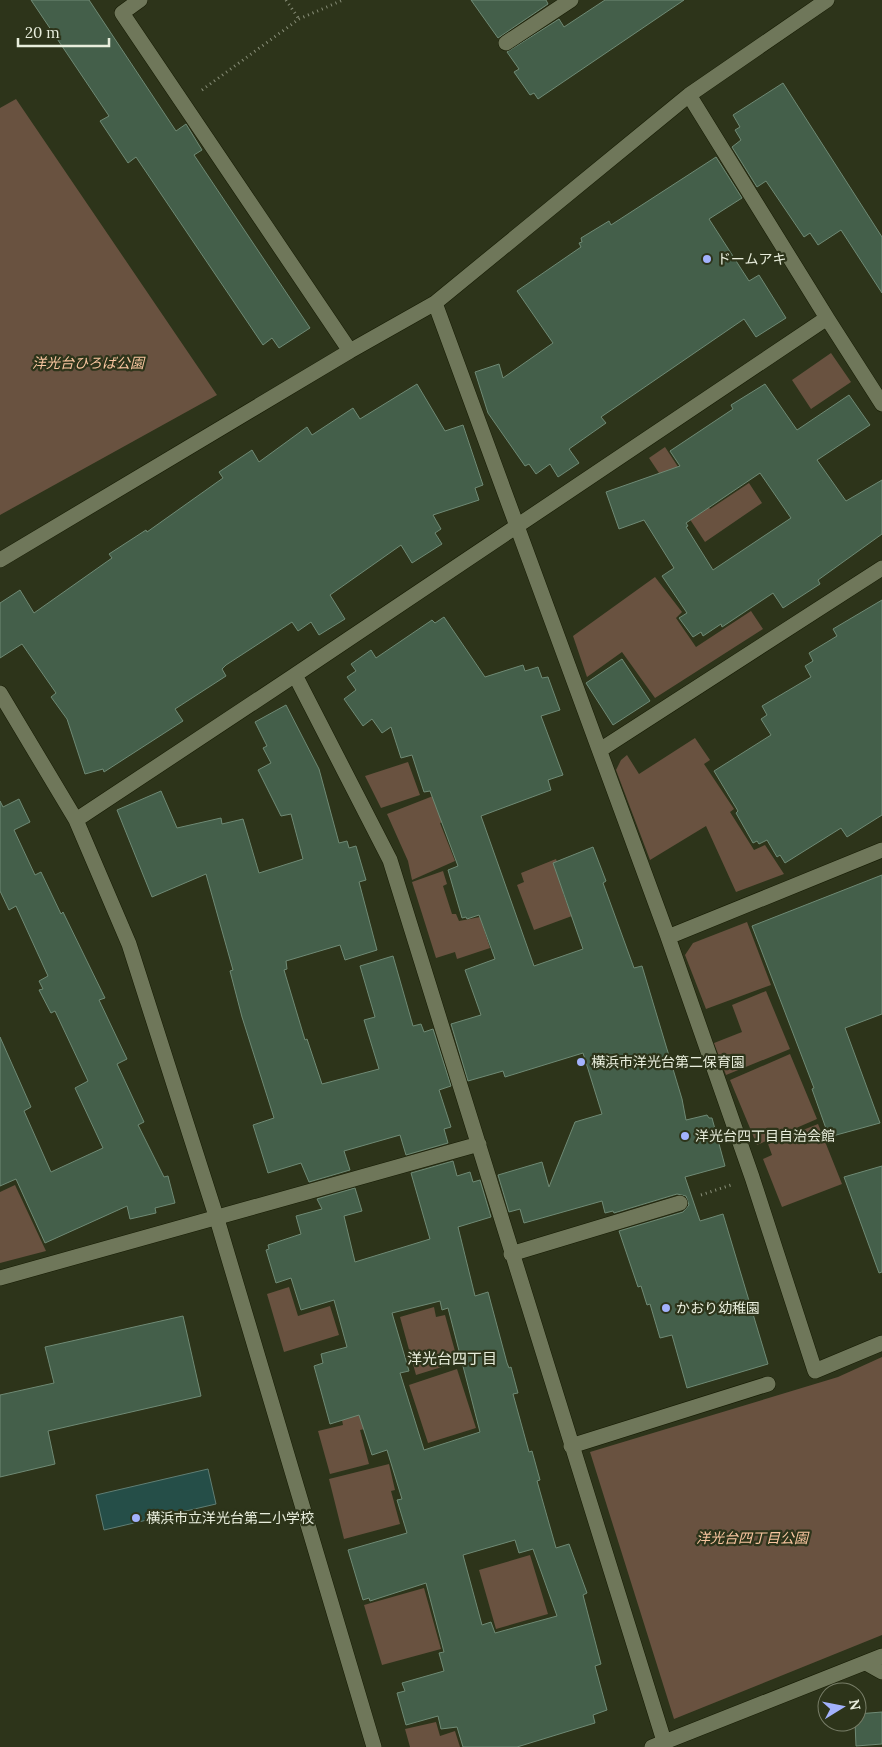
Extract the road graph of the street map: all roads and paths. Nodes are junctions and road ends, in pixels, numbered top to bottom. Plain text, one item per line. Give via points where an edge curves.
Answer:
1 (140, 0) edge
2 (286, 0) edge
3 (343, 0) edge
4 (571, 0) edge
5 (827, 0) edge
6 (298, 19) junction
7 (506, 43) dead end
8 (689, 95) junction
9 (184, 103) junction
10 (435, 303) junction
11 (827, 318) junction
12 (350, 351) junction
13 (882, 404) edge
14 (516, 528) junction
15 (0, 560) edge
16 (882, 568) edge
17 (295, 675) junction
18 (0, 693) edge
19 (600, 750) junction
20 (76, 820) junction
21 (882, 850) edge
22 (668, 937) junction
23 (479, 1144) junction
24 (752, 1178) junction
25 (680, 1203) joint
26 (217, 1218) junction
27 (511, 1254) junction
28 (0, 1278) edge
29 (882, 1343) edge
30 (768, 1384) dead end
31 (571, 1446) junction
32 (882, 1656) edge
33 (866, 1663) junction
34 (882, 1672) edge
35 (658, 1744) edge
36 (374, 1747) edge

1 - 9 street via 122,13
2 - 6 path
3 - 6 path
4 - 7 street
5 - 8 street
6 - 9 path
8 - 10 street
8 - 11 street
9 - 12 street
10 - 12 street
10 - 14 street
11 - 13 street
11 - 14 street
12 - 15 street
14 - 17 street
14 - 19 street
16 - 19 street
17 - 20 street
17 - 23 street via 390,860
18 - 20 street
19 - 22 street
20 - 26 street via 129,944
21 - 22 street
22 - 24 street
23 - 26 street
23 - 27 street
24 - 25 path
24 - 29 street via 815,1371
25 - 27 street
26 - 28 street
26 - 36 street
27 - 31 street
30 - 31 street
31 - 35 street
32 - 33 street
33 - 34 street
33 - 35 street

